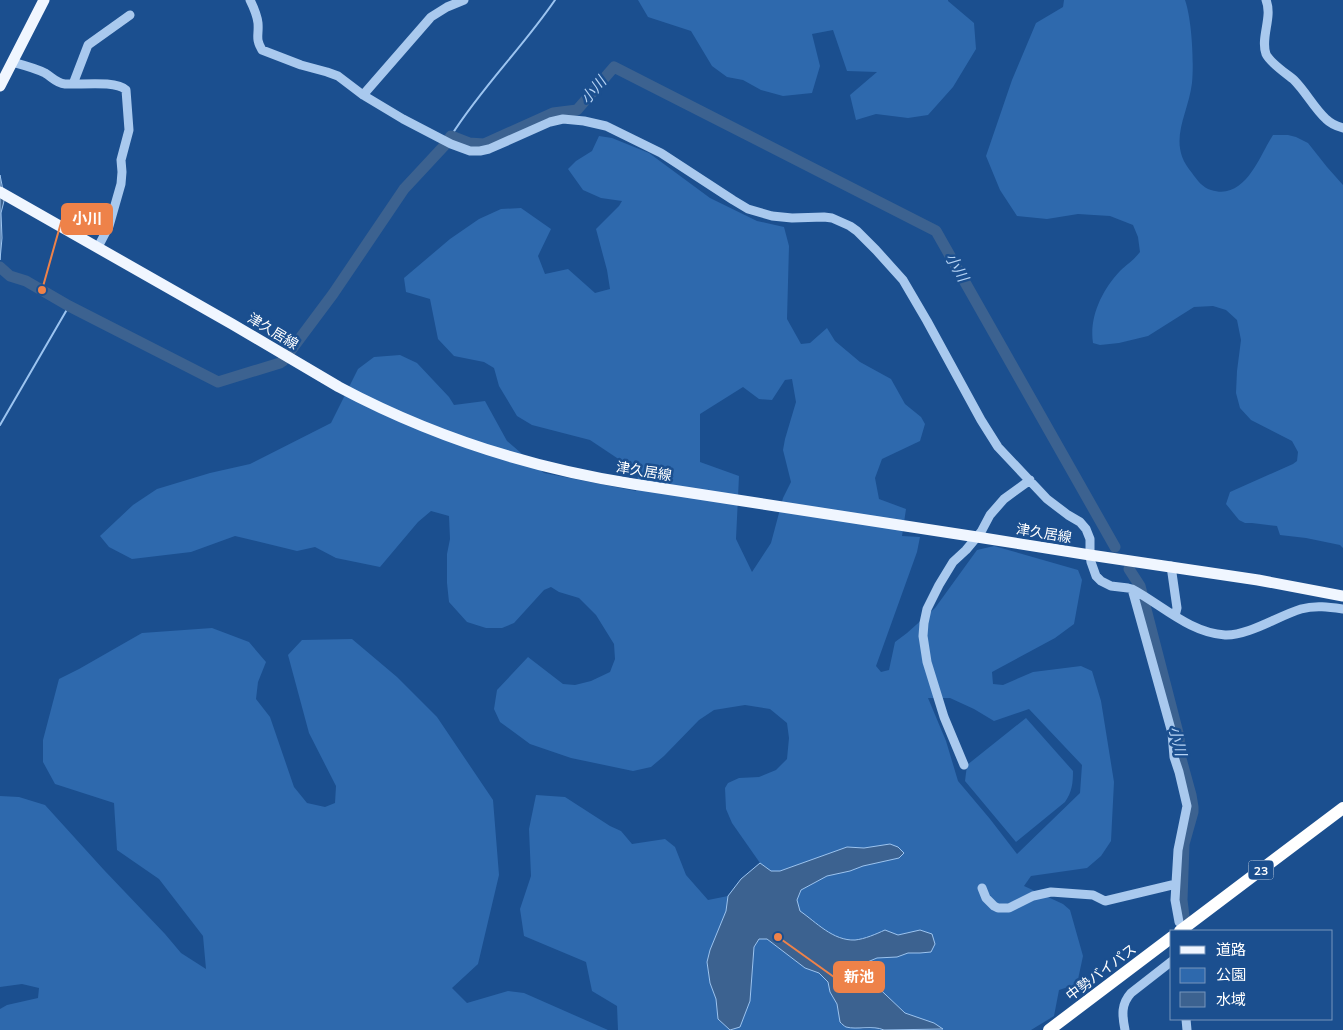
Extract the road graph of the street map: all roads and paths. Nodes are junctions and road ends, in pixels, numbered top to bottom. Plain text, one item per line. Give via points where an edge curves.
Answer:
1 (44, 0) edge
2 (250, 0) edge
3 (464, 0) edge
4 (1266, 0) edge
5 (130, 15) dead end
6 (12, 62) junction
7 (74, 84) junction
8 (0, 86) edge
9 (363, 95) junction
10 (1343, 128) edge
11 (0, 192) edge
12 (98, 247) junction
13 (1030, 480) junction
14 (977, 537) junction
15 (1090, 555) junction
16 (1171, 566) junction
17 (1138, 593) junction
18 (1343, 596) edge
19 (1343, 600) edge
20 (1340, 609) edge
21 (1175, 616) junction
22 (964, 766) dead end
23 (1343, 808) edge
24 (1343, 817) edge
25 (1176, 884) junction
26 (982, 888) dead end
27 (1181, 928) edge
28 (1170, 939) edge
29 (1170, 940) edge
30 (1170, 963) edge
31 (1049, 1030) edge
32 (1055, 1030) edge
33 (1125, 1030) edge

1 - 6 main road
2 - 9 street via 258,25 257,41 262,50 338,76
3 - 9 street via 431,17
4 - 10 street via 1269,9 1266,54 1296,82 1323,116
5 - 7 street via 88,45
6 - 7 street via 45,73 60,83
6 - 8 main road
7 - 12 street via 120,86 127,94 129,130 121,160 120,184 109,226
9 - 13 street via 403,119 470,151 480,151 512,140 563,119 606,126 661,153 748,209 772,216 832,218 850,226 903,280 998,447
11 - 12 main road, 津久居線
12 - 14 main road, 津久居線 via 348,392 394,415 476,446 596,478
13 - 14 street via 1004,499
13 - 15 street via 1047,499 1086,529
14 - 15 main road, 津久居線
14 - 22 street via 953,562 939,584 927,609 923,636 927,662 944,717
15 - 16 main road, 津久居線
15 - 17 street via 1096,576 1101,581
16 - 18 main road, 津久居線
16 - 21 street via 1177,608
17 - 21 street
17 - 25 street via 1186,799
19 - 20 street
20 - 21 street via 1325,606 1302,609 1235,634 1223,635 1194,627
23 - 27 highway, 23
24 - 27 highway, 23
25 - 26 street via 1105,901 1093,895 1051,892 1033,896 1009,908 994,906
25 - 27 street
28 - 31 highway, 中勢バイパス
29 - 32 highway, 中勢バイパス
30 - 33 street via 1126,998 1122,1017

